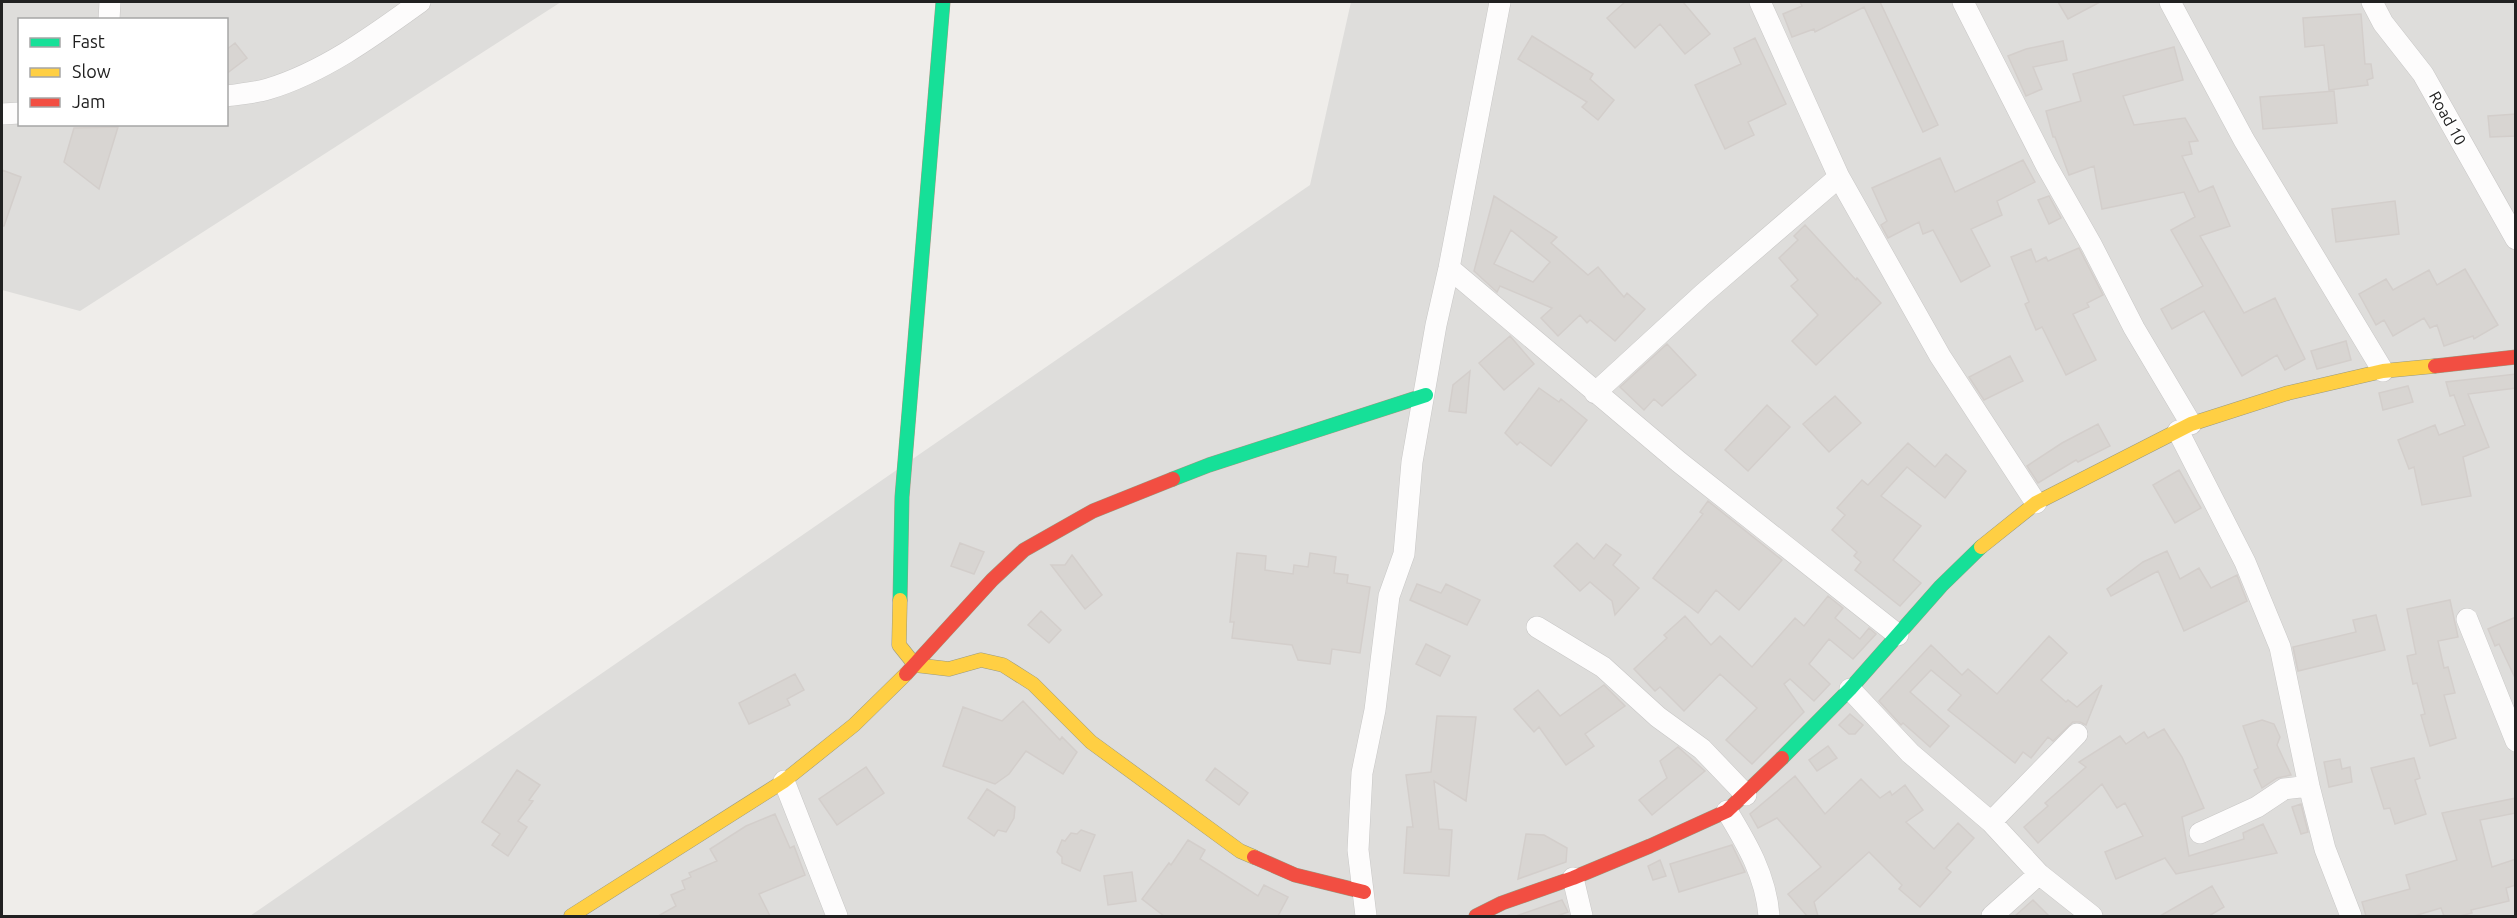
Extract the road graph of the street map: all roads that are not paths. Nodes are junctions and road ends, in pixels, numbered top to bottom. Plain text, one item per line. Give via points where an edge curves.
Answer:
1 (110, 2) edge
2 (420, 2) edge
3 (943, 2) edge
4 (1500, 2) edge
5 (1760, 2) edge
6 (1963, 2) edge
7 (2170, 2) edge
8 (2372, 2) edge
9 (109, 18) edge
10 (228, 96) edge
11 (18, 113) edge
12 (2, 114) edge
13 (1839, 177) junction
14 (2516, 239) edge
15 (1449, 268) junction
16 (2516, 357) edge
17 (2383, 370) junction
18 (1595, 393) junction
19 (1426, 395) junction
20 (2185, 428) junction
21 (2036, 503) junction
22 (2468, 619) dead end
23 (1537, 627) dead end
24 (1898, 635) junction
25 (915, 665) junction
26 (1850, 689) junction
27 (2077, 734) dead end
28 (2516, 741) edge
29 (784, 781) junction
30 (2309, 786) junction
31 (1746, 795) junction
32 (1727, 811) junction
33 (1991, 822) junction
34 (2200, 833) dead end
35 (2039, 874) junction
36 (1573, 878) junction
37 (1364, 892) junction
38 (571, 916) edge
39 (837, 916) edge
40 (1366, 916) edge
41 (1476, 916) edge
42 (1582, 916) edge
43 (1769, 916) edge
44 (1992, 916) edge
45 (2092, 916) edge
46 (2351, 916) edge

1 - 9 street
2 - 10 street via 369,39 303,75 266,90
3 - 25 street via 902,497 899,645
4 - 15 street
5 - 13 street
6 - 20 street
7 - 17 street via 2244,140
8 - 14 street, Road 10 via 2383,23 2423,74
11 - 12 street
13 - 18 street
13 - 21 street via 1940,356
15 - 18 street
15 - 19 street
16 - 17 street
17 - 20 street via 2288,393
18 - 24 street
19 - 25 street via 1209,465 1093,512 1024,550
19 - 37 street via 1413,462 1404,554 1389,596 1376,710 1362,773 1358,850
20 - 21 street
20 - 30 street via 2280,647
21 - 24 street via 1984,544
22 - 28 street
23 - 31 street via 1603,667 1658,717 1702,749
24 - 26 street
25 - 29 street via 854,725
25 - 37 street via 949,669 981,660 1003,665 1033,684 1091,742 1240,851 1295,875
26 - 31 street
26 - 33 street via 1910,753
27 - 33 street
29 - 38 street
29 - 39 street
30 - 34 street via 2284,789 2257,807
30 - 46 street via 2325,849
31 - 32 street
32 - 36 street
32 - 43 street via 1751,851
33 - 35 street
35 - 44 street
35 - 45 street
36 - 41 street
36 - 42 street
37 - 40 street

